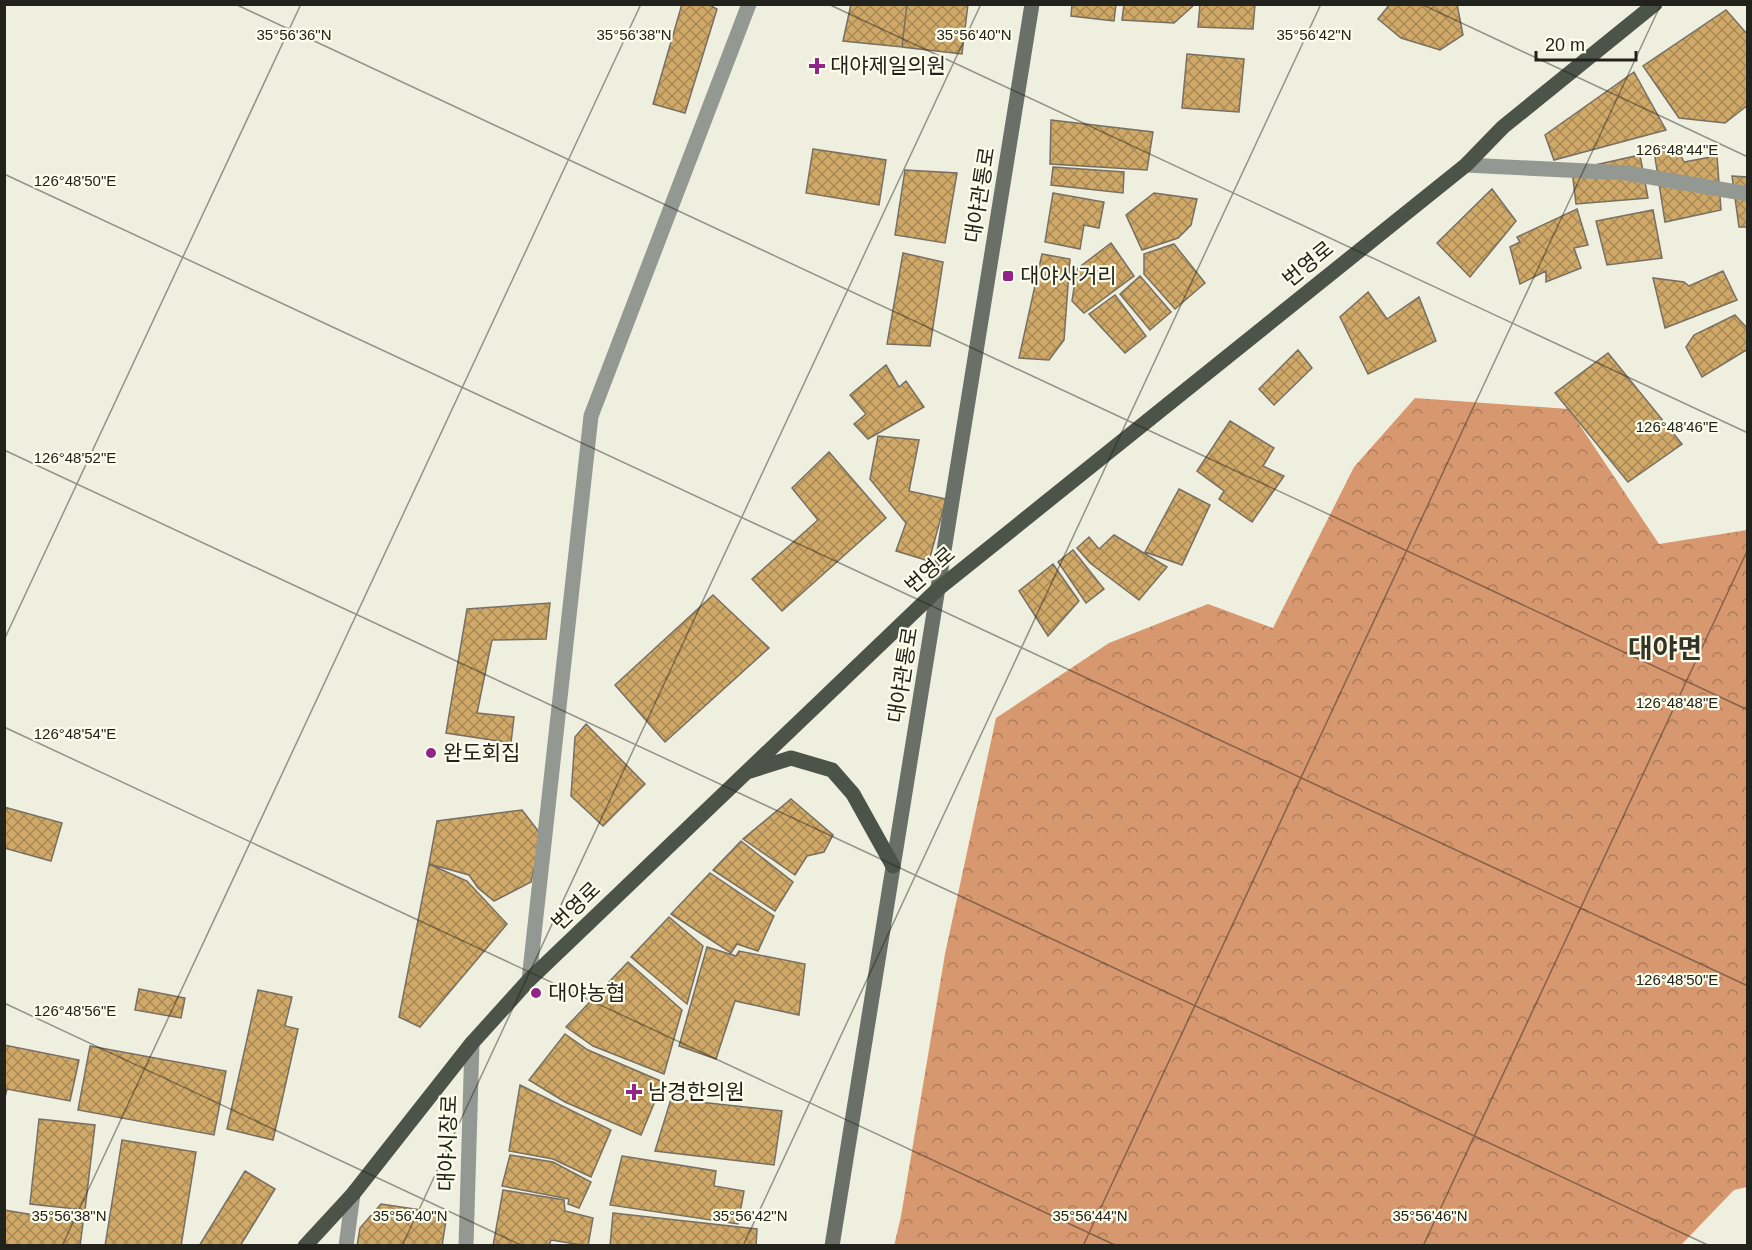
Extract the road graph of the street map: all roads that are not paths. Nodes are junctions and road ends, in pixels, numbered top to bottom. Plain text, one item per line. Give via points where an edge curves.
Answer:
1 (749, 4) edge
2 (1032, 4) edge
3 (1654, 4) edge
4 (1466, 165) junction
5 (1748, 194) edge
6 (938, 589) junction
7 (747, 771) junction
8 (893, 866) junction
9 (529, 980) junction
10 (472, 1043) junction
11 (353, 1194) junction
12 (305, 1245) edge
13 (346, 1245) edge
14 (466, 1245) edge
15 (832, 1245) edge

1 - 9 street via 591,416
2 - 6 main road, 대야관통로
3 - 4 main road, 번영로 via 1503,127
4 - 5 street via 1627,173
4 - 6 main road, 번영로
6 - 7 main road, 번영로
6 - 8 main road, 대야관통로
7 - 8 main road via 791,758 832,770 854,794
7 - 9 main road, 번영로
8 - 15 main road, 대야관통로
9 - 10 main road, 번영로
10 - 11 main road, 번영로
10 - 14 street, 대야시장로
11 - 12 main road, 번영로
11 - 13 street

